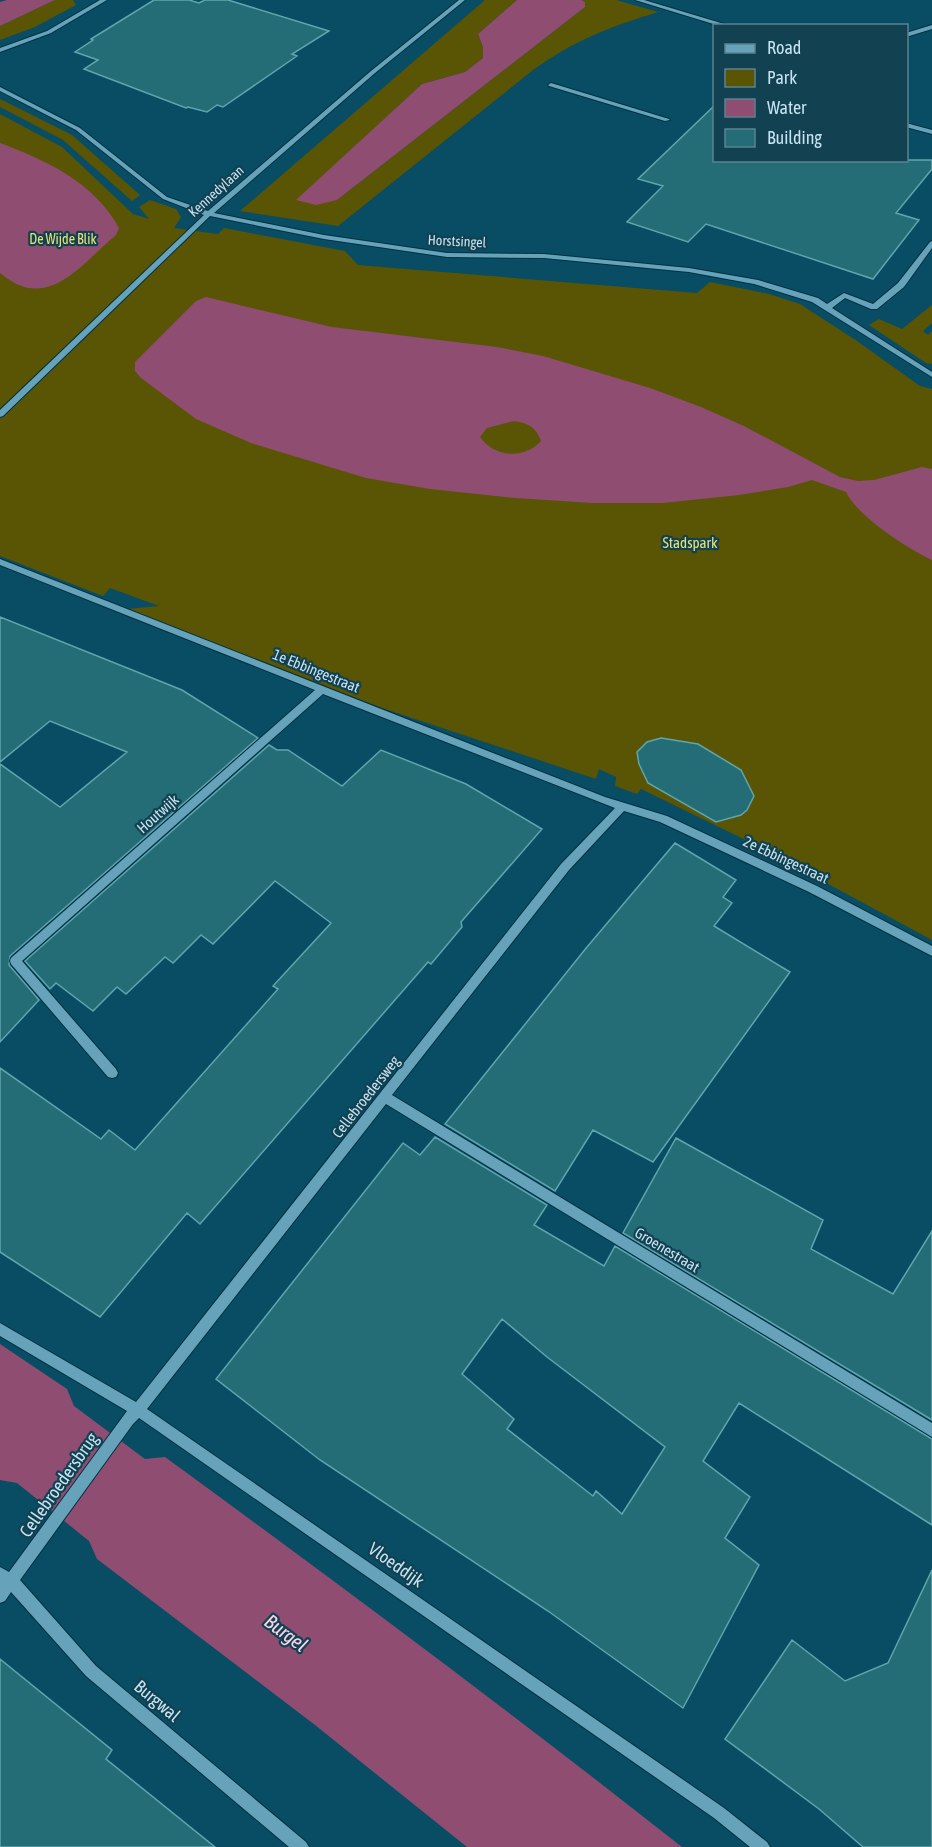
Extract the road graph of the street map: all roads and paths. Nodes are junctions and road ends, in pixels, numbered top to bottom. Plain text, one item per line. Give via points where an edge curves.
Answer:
1 (104, 0) edge
2 (462, 0) edge
3 (638, 0) edge
4 (94, 3) edge
5 (721, 24) edge
6 (932, 27) edge
7 (908, 34) edge
8 (0, 50) edge
9 (551, 85) dead end
10 (0, 89) edge
11 (667, 120) dead end
12 (908, 126) edge
13 (932, 132) edge
14 (209, 214) junction
15 (932, 243) edge
16 (827, 308) junction
17 (929, 373) edge
18 (0, 414) edge
19 (0, 562) edge
20 (321, 690) junction
21 (622, 807) junction
22 (932, 951) edge
23 (112, 1072) dead end
24 (385, 1097) junction
25 (0, 1329) edge
26 (133, 1415) junction
27 (932, 1430) edge
28 (6, 1578) edge
29 (0, 1596) edge
30 (301, 1847) edge
31 (762, 1847) edge

1 - 4 street
2 - 14 street, Kennedylaan
3 - 5 street
4 - 8 street via 49,32
6 - 7 street
9 - 11 street
10 - 14 street, Horstsingel via 78,129 165,198
12 - 13 street
14 - 16 street, Horstsingel via 324,237 447,255 544,256 689,270 756,282 815,300
14 - 18 street, Kennedylaan
15 - 16 street via 901,285 874,307 844,296
16 - 17 street, Horstsingel
19 - 20 street, 1e Ebbingestraat
20 - 21 street, 1e Ebbingestraat
20 - 23 street, Houtwijk via 15,961
21 - 22 street, 2e Ebbingestraat via 663,819 813,889
21 - 24 street, Cellebroedersweg via 565,867
24 - 26 street, Cellebroedersweg
24 - 27 street, Groenestraat
25 - 26 street, Vloeddijk
26 - 28 street, Cellebroedersbrug via 40,1543
26 - 31 street, Vloeddijk via 719,1812
28 - 29 street, Cellebroedersbrug
28 - 30 street, Burgwal via 91,1671

